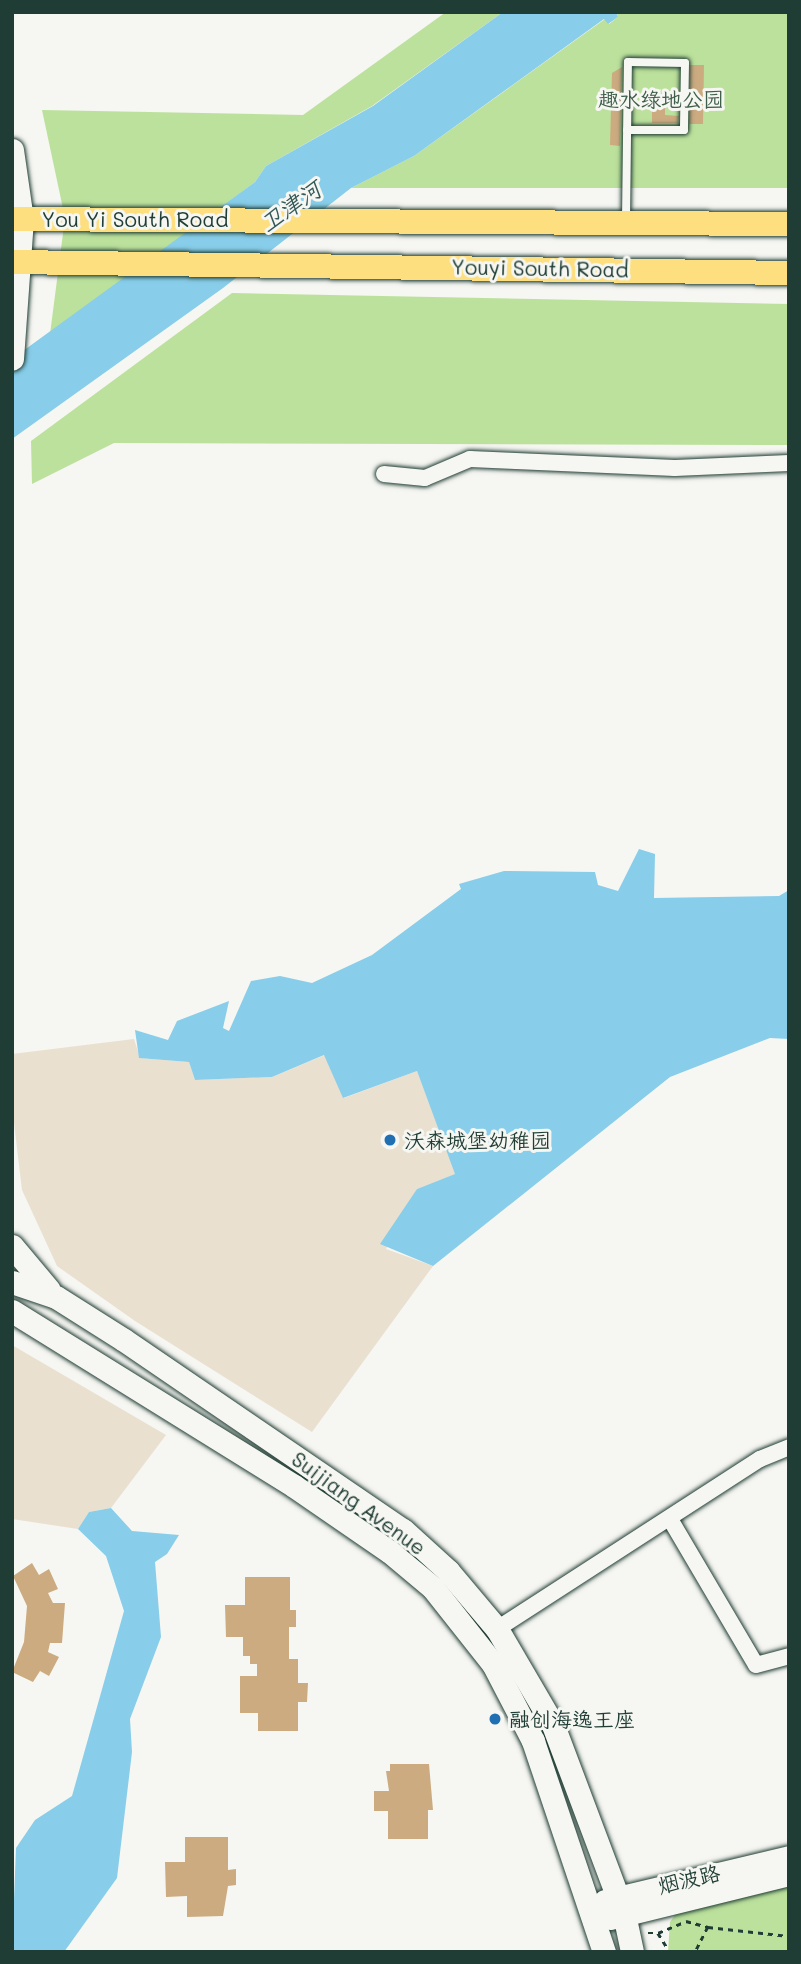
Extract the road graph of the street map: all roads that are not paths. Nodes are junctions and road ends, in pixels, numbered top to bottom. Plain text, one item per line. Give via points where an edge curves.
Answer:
1 (627, 130) junction
2 (12, 150) edge
3 (17, 219) edge
4 (626, 223) junction
5 (789, 224) edge
6 (17, 262) edge
7 (292, 263) joint
8 (789, 273) edge
9 (12, 312) edge
10 (13, 350) edge
11 (789, 463) edge
12 (384, 474) dead end
13 (12, 1246) edge
14 (12, 1282) edge
15 (56, 1297) junction
16 (12, 1302) edge
17 (12, 1311) edge
18 (39, 1327) junction
19 (789, 1447) edge
20 (670, 1519) junction
21 (498, 1629) junction
22 (789, 1656) edge
23 (789, 1857) edge
24 (789, 1874) edge
25 (594, 1914) junction
26 (626, 1924) edge
27 (604, 1952) edge

1 - 1 lane via 628,62 685,63 684,130
1 - 4 lane
2 - 3 main road
3 - 4 main road, You Yi South Road
3 - 6 main road
4 - 5 main road
6 - 7 main road, You Yi South Road
6 - 10 main road
7 - 8 main road, Youyi South Road
9 - 10 main road
11 - 12 street via 675,468 470,460 425,478
13 - 15 main road
14 - 15 main road, Suijiang Avenue
15 - 21 main road, Suijiang Avenue via 403,1530
16 - 18 main road
17 - 18 main road, Suijiang Avenue
18 - 25 main road, Suijiang Avenue via 294,1486 390,1552 433,1588 461,1619 511,1693 534,1741
19 - 20 street via 760,1460
20 - 21 street
20 - 22 street via 756,1665
21 - 26 main road, Suijiang Avenue via 553,1725
23 - 26 main road, 烟波路
24 - 26 main road, 烟波路
25 - 26 main road, 烟波路
25 - 27 main road, Suijiang Avenue

